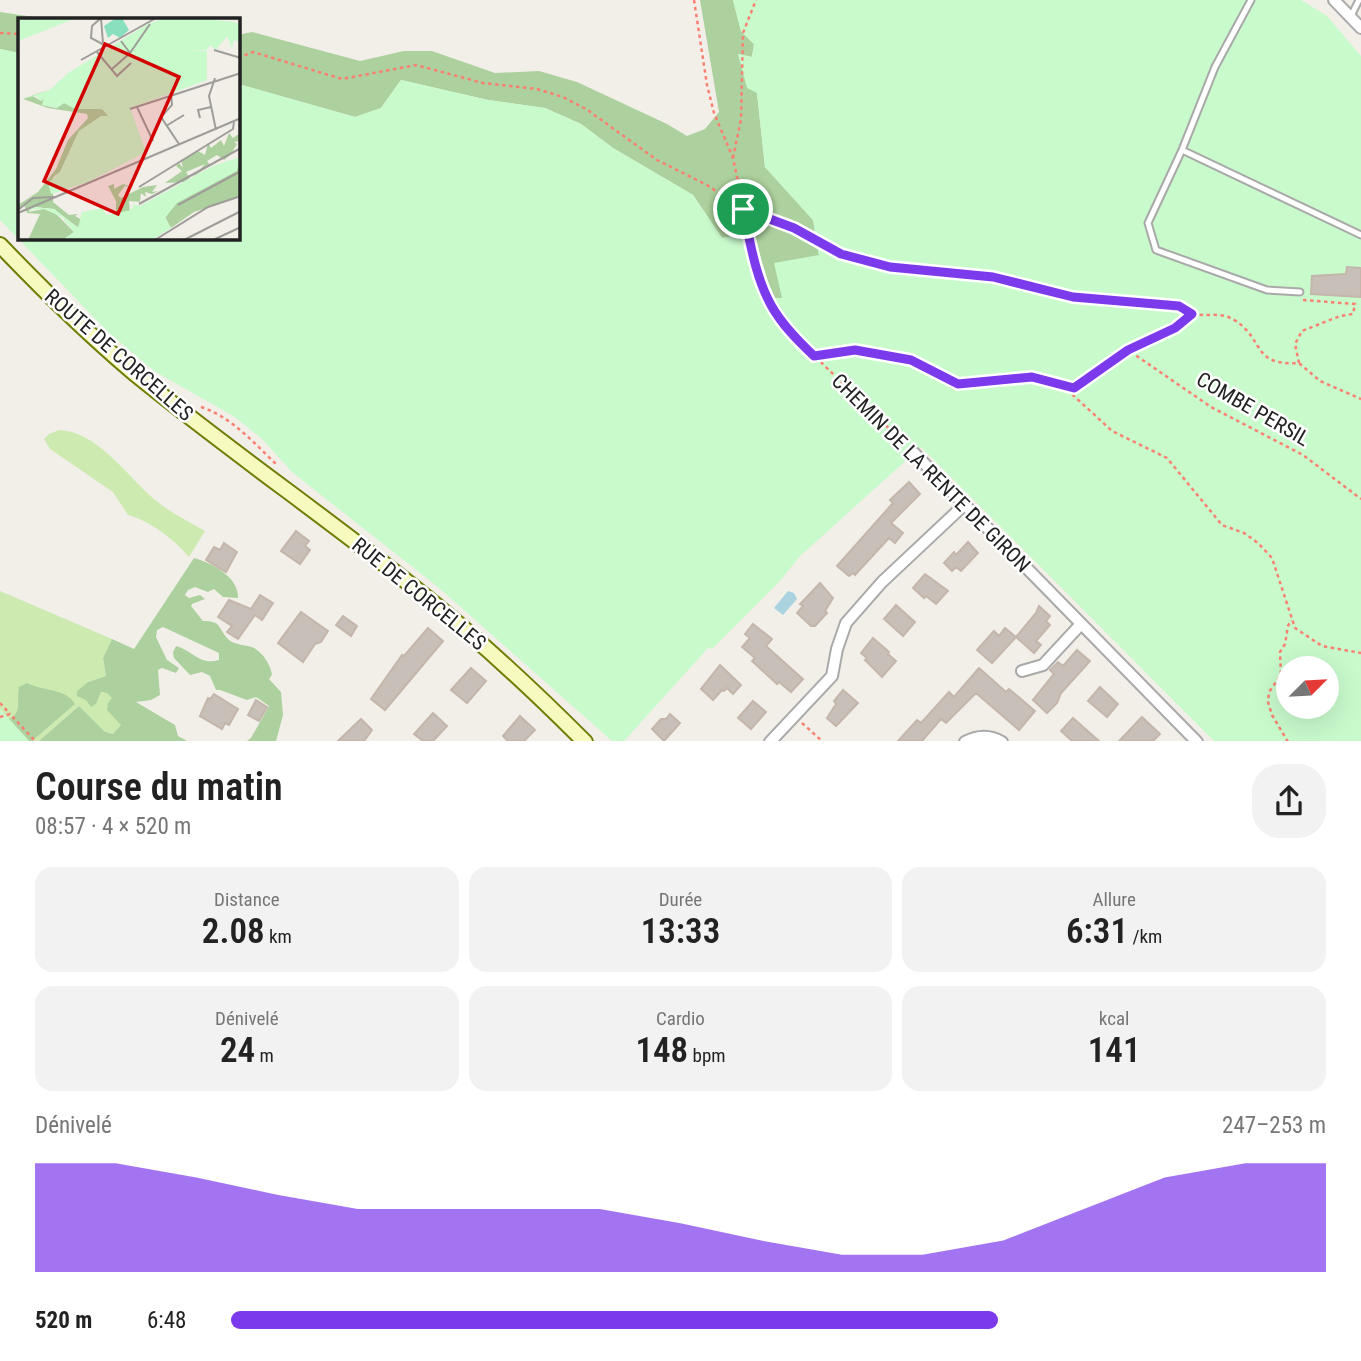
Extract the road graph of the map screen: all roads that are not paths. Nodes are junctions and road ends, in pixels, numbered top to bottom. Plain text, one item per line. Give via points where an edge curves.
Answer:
1 (1251, 0) edge
2 (1334, 0) edge
3 (1359, 0) edge
4 (1351, 16) junction
5 (1361, 28) edge
6 (1182, 150) junction
7 (1361, 235) edge
8 (0, 245) edge
9 (1300, 292) road end
10 (914, 453) road end
11 (243, 459) joint
12 (964, 505) junction
13 (1081, 624) junction
14 (1021, 671) dead end
15 (585, 741) edge
16 (770, 741) edge
17 (965, 741) edge
18 (1002, 741) edge
19 (1195, 741) edge

1 - 6 lane via 1215,67
2 - 4 street
3 - 4 lane
4 - 5 street
6 - 7 lane
6 - 9 lane via 1148,223 1156,250 1267,290
8 - 11 main road, ROUTE DE CORCELLES via 114,355
10 - 12 street, CHEMIN DE LA RENTE DE GIRON
11 - 15 main road, RUE DE CORCELLES via 447,614
12 - 13 street, CHEMIN DE LA RENTE DE GIRON
12 - 16 street via 889,575 846,623 831,676
13 - 14 street via 1043,665
13 - 19 street, CHEMIN DE LA RENTE DE GIRON
17 - 18 street via 985,736

